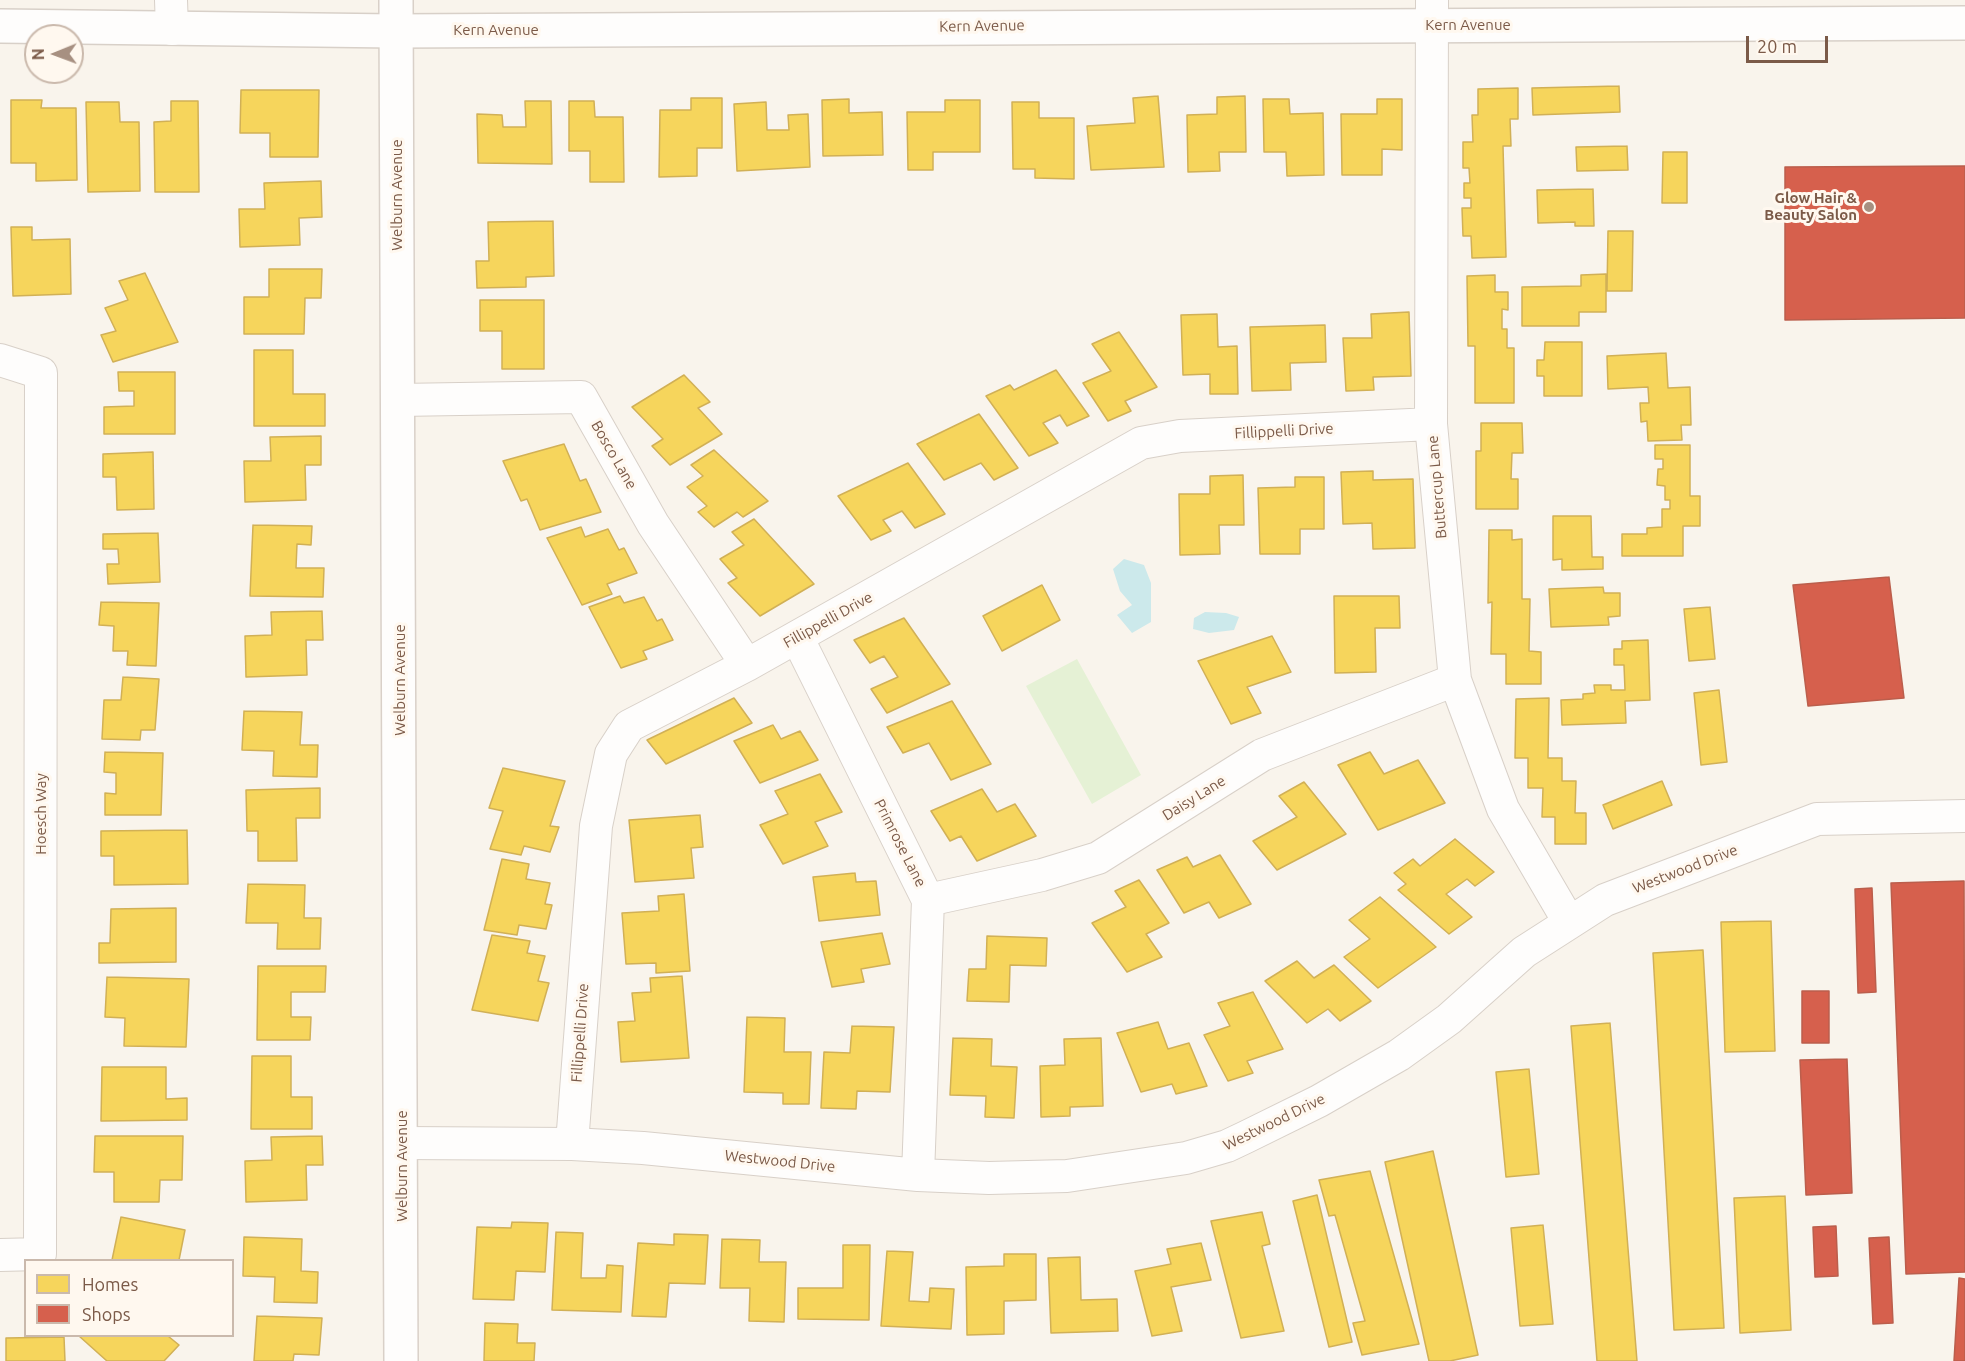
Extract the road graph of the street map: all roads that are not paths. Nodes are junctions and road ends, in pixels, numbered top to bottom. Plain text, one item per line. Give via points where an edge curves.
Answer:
1 (1432, 13) edge
2 (172, 14) edge
3 (395, 15) edge
4 (1965, 23) edge
5 (0, 26) edge
6 (0, 360) edge
7 (399, 400) junction
8 (1431, 424) junction
9 (797, 637) junction
10 (747, 665) junction
11 (1455, 680) junction
12 (1965, 816) edge
13 (928, 900) junction
14 (1569, 922) junction
15 (402, 1143) junction
16 (572, 1144) junction
17 (918, 1175) junction
18 (0, 1255) edge
19 (401, 1361) edge

1 - 3 street, Kern Avenue
1 - 4 street, Kern Avenue
1 - 8 street, Buttercup Lane
2 - 3 street, Kern Avenue
2 - 5 street, Kern Avenue
3 - 7 street, Welburn Avenue
6 - 18 street, Hoesch Way via 41,373 40,1254
7 - 10 street, Bosco Lane via 581,397 653,524
7 - 15 street, Welburn Avenue
8 - 9 street, Fillippelli Drive via 1180,436 1141,442
8 - 11 street, Buttercup Lane
9 - 10 street, Fillippelli Drive
9 - 13 street, Primrose Lane
10 - 16 street, Fillippelli Drive via 629,726 611,754 596,826
11 - 13 street, Daisy Lane via 1262,755 1098,858 1042,875
11 - 14 street, Buttercup Lane via 1503,809
12 - 14 street, Westwood Drive via 1817,819 1605,900
13 - 17 street, Primrose Lane
14 - 17 street, Westwood Drive via 1524,952 1449,1018 1399,1055 1319,1101 1227,1146 1186,1158 1067,1176
15 - 16 street, Westwood Drive
15 - 19 street, Welburn Avenue
16 - 17 street, Westwood Drive

